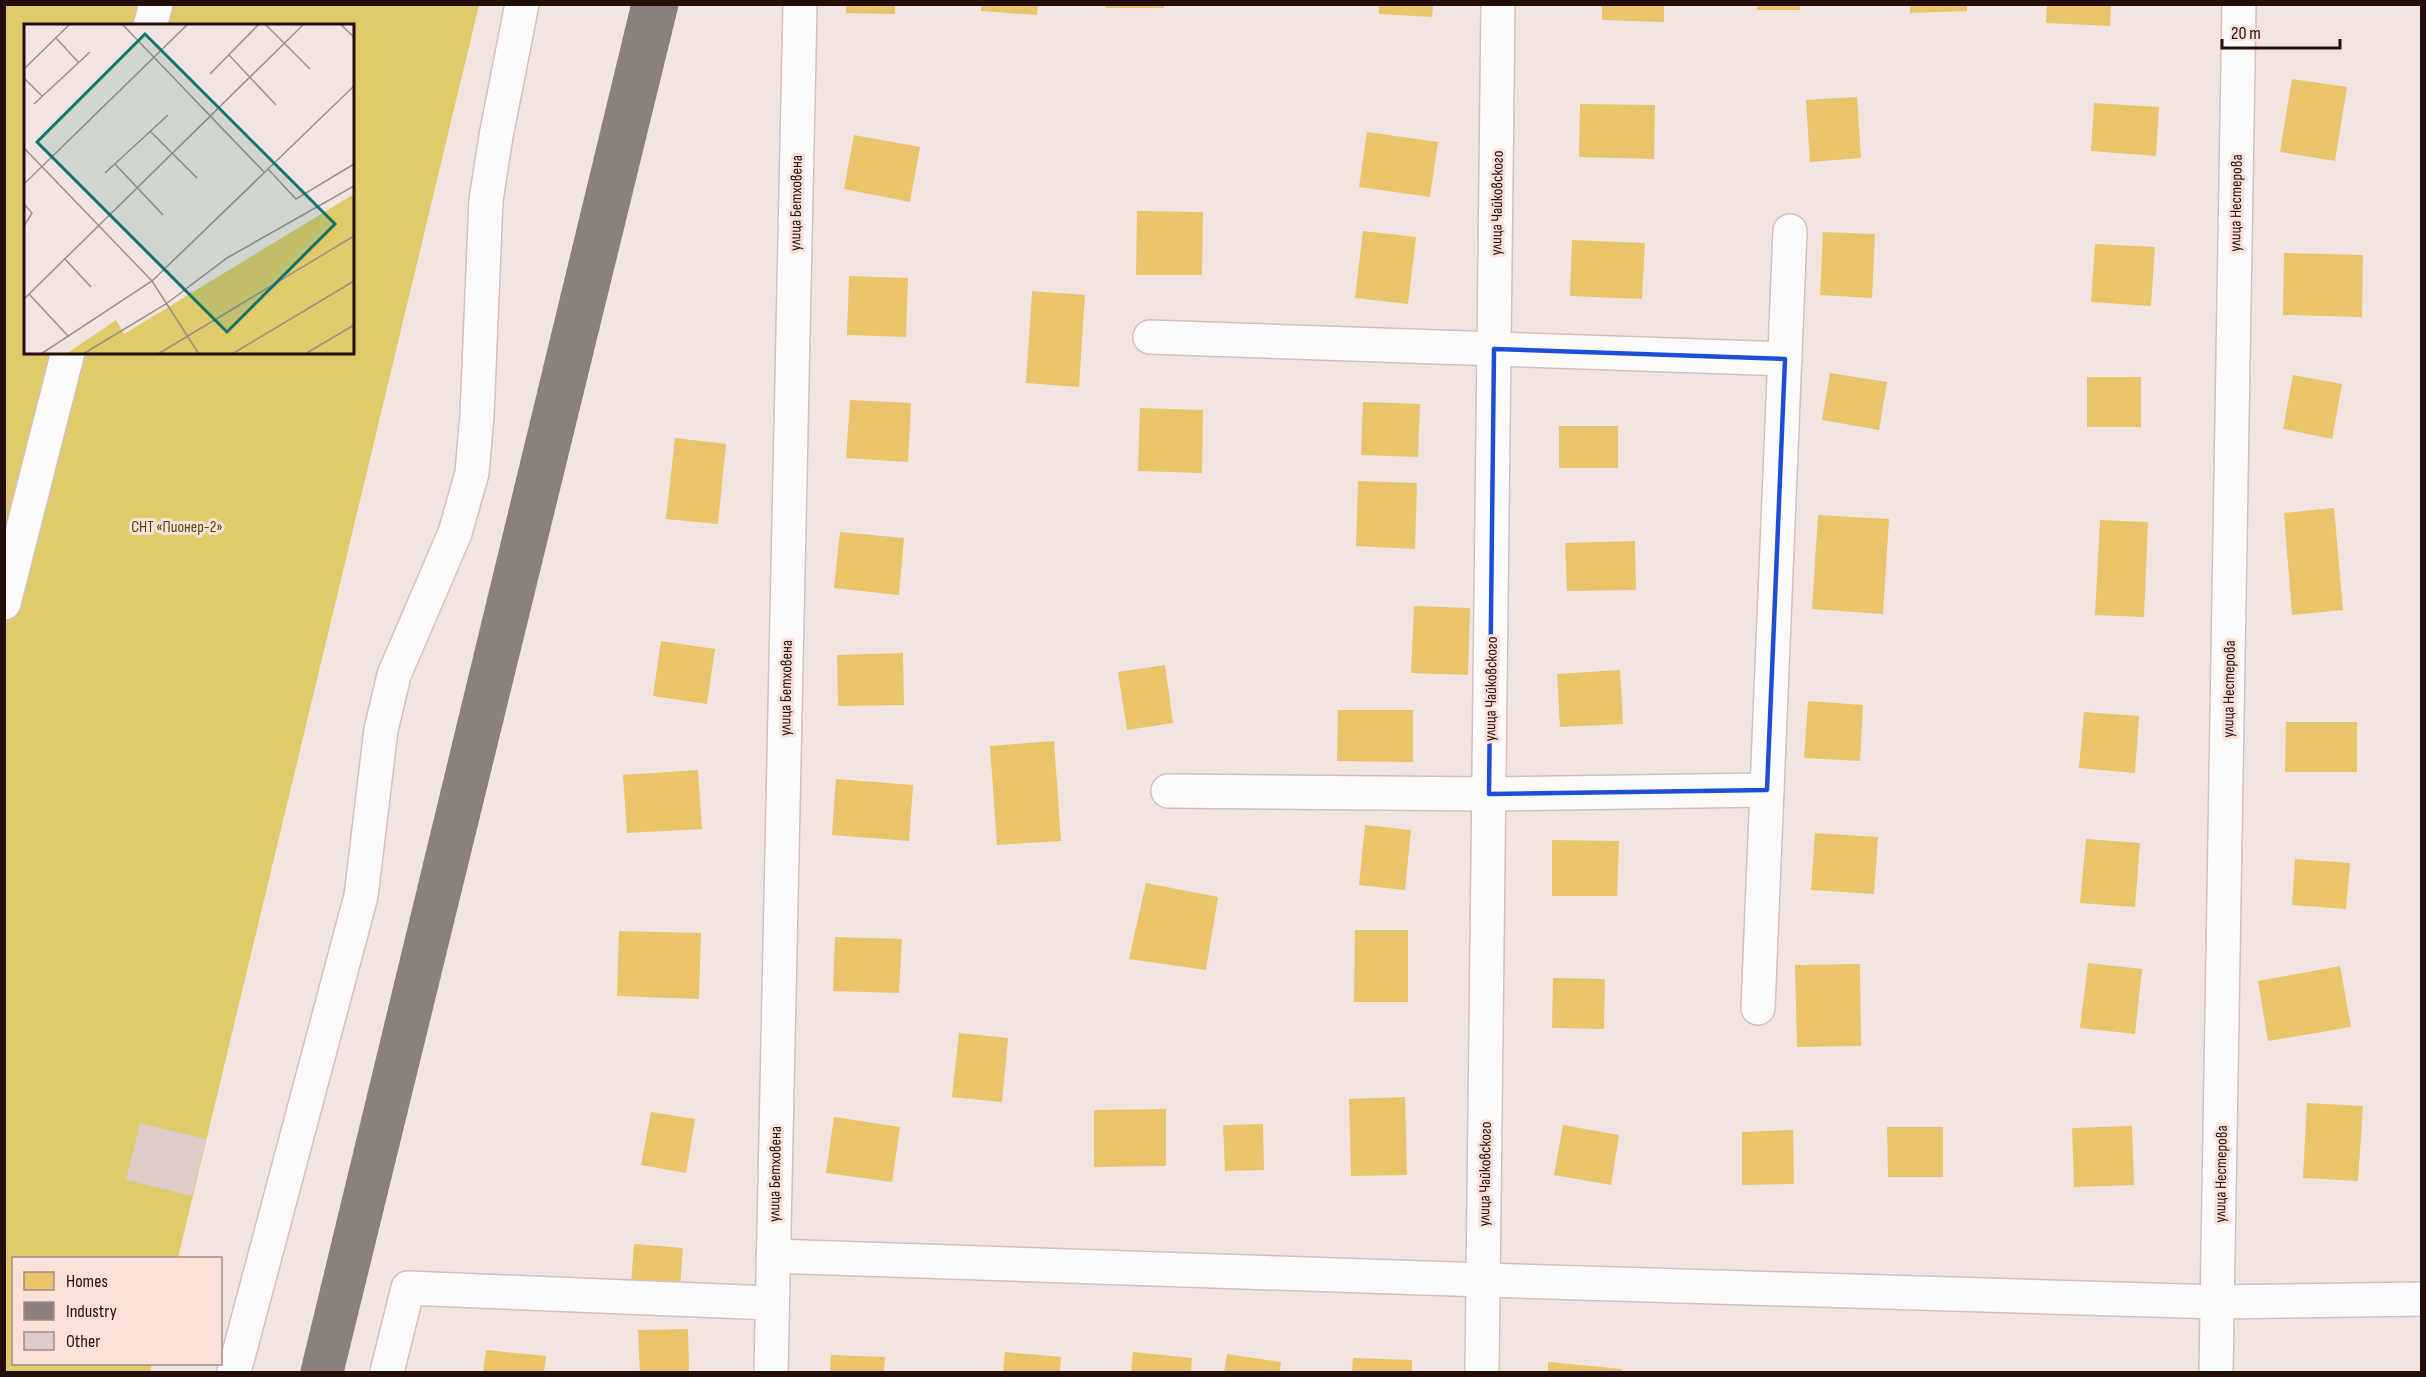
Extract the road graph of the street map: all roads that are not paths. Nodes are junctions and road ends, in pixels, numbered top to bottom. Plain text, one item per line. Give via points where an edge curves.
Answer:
1 (156, 4) edge
2 (522, 4) edge
3 (800, 4) edge
4 (1498, 4) edge
5 (2239, 4) edge
6 (151, 24) edge
7 (1790, 231) dead end
8 (1150, 337) dead end
9 (1494, 349) junction
10 (67, 354) edge
11 (1785, 359) junction
12 (4, 603) edge
13 (1767, 790) junction
14 (1168, 791) dead end
15 (1489, 795) junction
16 (1758, 1008) dead end
17 (773, 1256) junction
18 (1483, 1280) junction
19 (2421, 1299) edge
20 (2218, 1302) junction
21 (772, 1303) junction
22 (234, 1372) edge
23 (387, 1372) edge
24 (771, 1372) edge
25 (1482, 1372) edge
26 (2216, 1372) edge

1 - 6 street
2 - 22 street via 486,200 472,473 454,533 394,675 381,730 361,896
3 - 17 street, улица Бетховена
4 - 9 street, улица Чайковского
5 - 20 street, улица Нестерова
7 - 11 street
8 - 9 street
9 - 11 street
9 - 15 street, улица Чайковского
10 - 12 street
11 - 13 street
13 - 15 street
13 - 16 street
14 - 15 street
15 - 18 street, улица Чайковского
17 - 18 street
17 - 21 street, улица Бетховена
18 - 20 street
18 - 25 street, улица Чайковского
19 - 20 street
20 - 26 street, улица Нестерова
21 - 23 street via 408,1288
21 - 24 street, улица Бетховена

